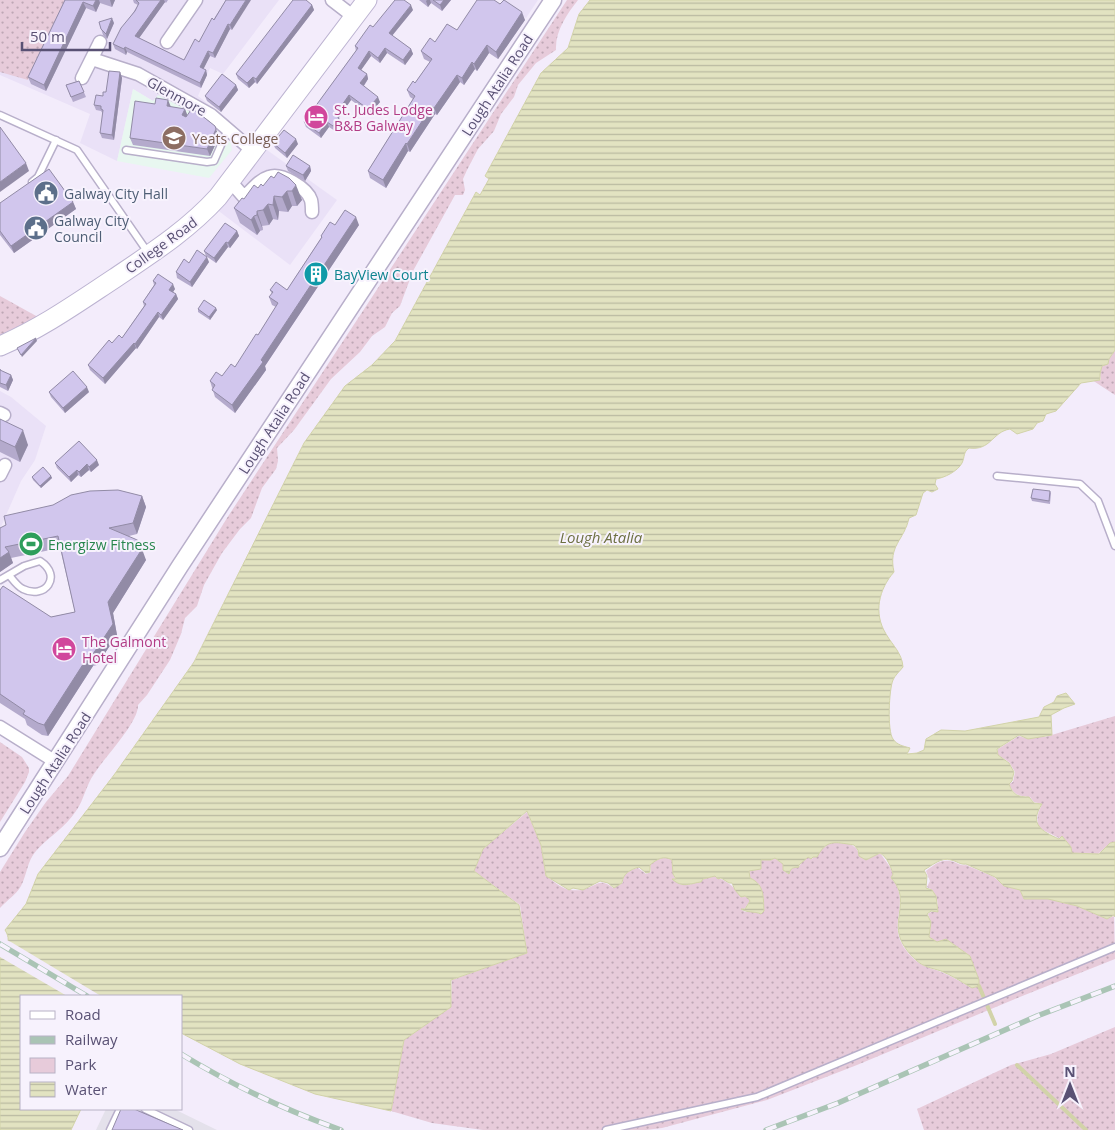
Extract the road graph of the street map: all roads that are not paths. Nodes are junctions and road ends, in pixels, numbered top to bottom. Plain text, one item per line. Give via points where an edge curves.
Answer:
1 (196, 0) edge
2 (332, 0) edge
3 (367, 0) edge
4 (553, 0) edge
5 (354, 17) junction
6 (100, 42) dead end
7 (167, 42) dead end
8 (92, 59) junction
9 (82, 78) dead end
10 (0, 116) edge
11 (228, 129) junction
12 (56, 140) junction
13 (126, 150) dead end
14 (253, 151) junction
15 (230, 181) junction
16 (24, 188) edge
17 (312, 212) dead end
18 (150, 255) junction
19 (0, 346) edge
20 (997, 476) dead end
21 (1115, 546) edge
22 (9, 575) junction
23 (0, 580) edge
24 (0, 727) edge
25 (56, 762) junction
26 (0, 848) edge
27 (1115, 947) edge
28 (120, 1110) edge
29 (147, 1110) edge
30 (110, 1130) edge
31 (189, 1130) edge
32 (606, 1130) edge

1 - 7 street
2 - 5 street
3 - 5 main road, College Road
4 - 25 street, Lough Atalia Road via 180,566
5 - 14 main road, College Road
6 - 8 street
8 - 9 street
8 - 11 street, Glenmore via 138,74 211,115
10 - 12 lane
11 - 13 lane via 214,161
11 - 14 street, Glenmore
12 - 16 lane via 38,177
12 - 18 lane via 78,150
14 - 15 main road, College Road
15 - 17 street via 244,197 261,181 278,175 304,191 311,200
15 - 18 main road, College Road via 196,220
18 - 19 main road, College Road via 45,325
20 - 21 lane via 1080,484 1098,501
22 - 22 lane via 40,561 48,566 51,582 45,589 30,591 23,589
22 - 23 lane
24 - 25 street
25 - 26 street, Lough Atalia Road
27 - 32 lane via 757,1097
28 - 30 lane
29 - 31 lane

